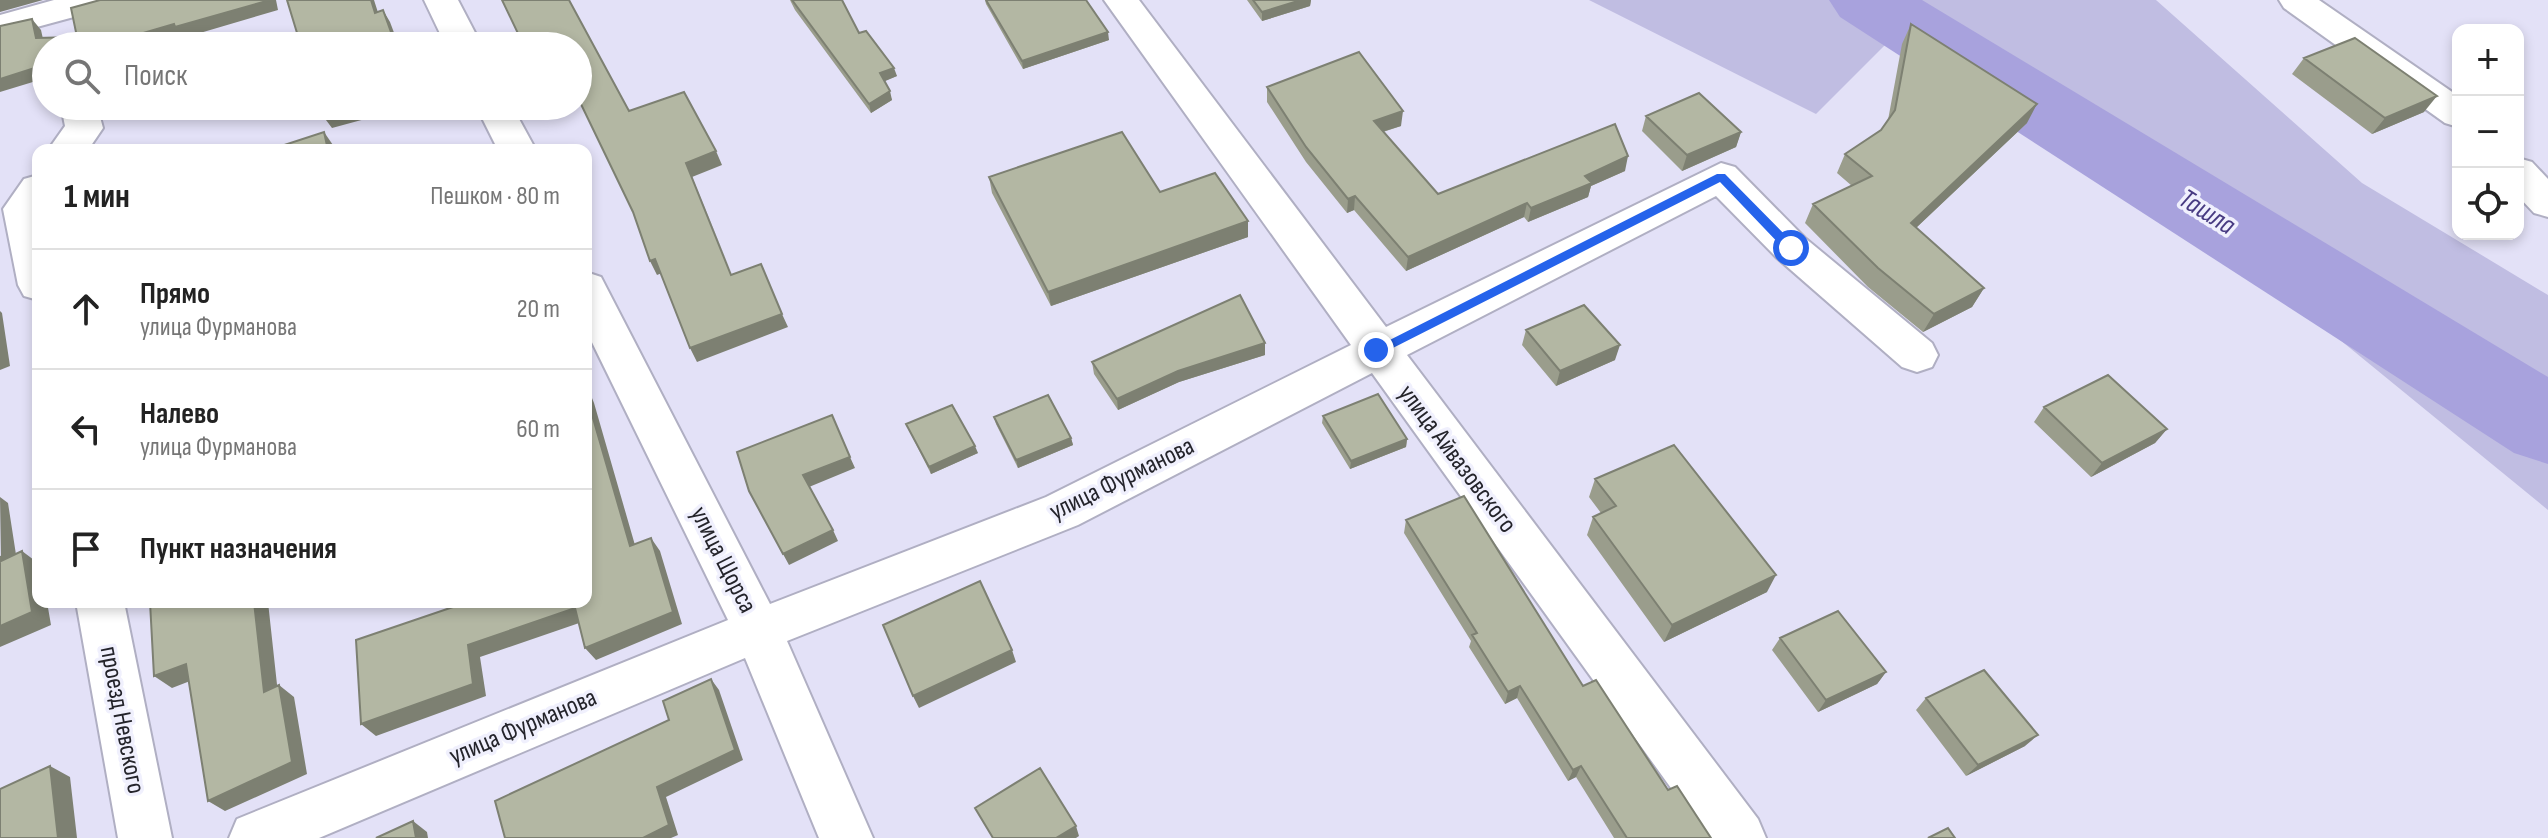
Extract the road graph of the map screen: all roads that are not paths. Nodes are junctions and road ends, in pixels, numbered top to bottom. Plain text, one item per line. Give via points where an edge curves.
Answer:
1 (95, 0) edge
2 (441, 0) edge
3 (1121, 0) edge
4 (2296, 0) edge
5 (57, 10) junction
6 (0, 26) edge
7 (62, 32) edge
8 (457, 32) edge
9 (2452, 110) edge
10 (82, 120) edge
11 (501, 120) edge
12 (72, 144) edge
13 (514, 144) edge
14 (2524, 178) edge
15 (32, 197) edge
16 (2548, 203) edge
17 (32, 255) edge
18 (592, 300) edge
19 (1376, 350) junction
20 (1917, 355) dead end
21 (101, 608) edge
22 (758, 630) junction
23 (145, 838) edge
24 (256, 838) edge
25 (846, 838) edge
26 (1739, 838) edge

1 - 5 street
2 - 8 street
3 - 19 street, улица Айвазовского
4 - 9 street
5 - 6 street
5 - 7 street
10 - 12 street via 84,128
11 - 13 street
14 - 16 street
15 - 17 street via 23,209
18 - 22 street, улица Щорса
19 - 20 street, улица Фурманова via 1721,177 1791,248
19 - 22 street, улица Фурманова via 1062,511
19 - 26 street, улица Айвазовского
21 - 23 street, проезд Невского
22 - 24 street, улица Фурманова
22 - 25 street, улица Щорса

